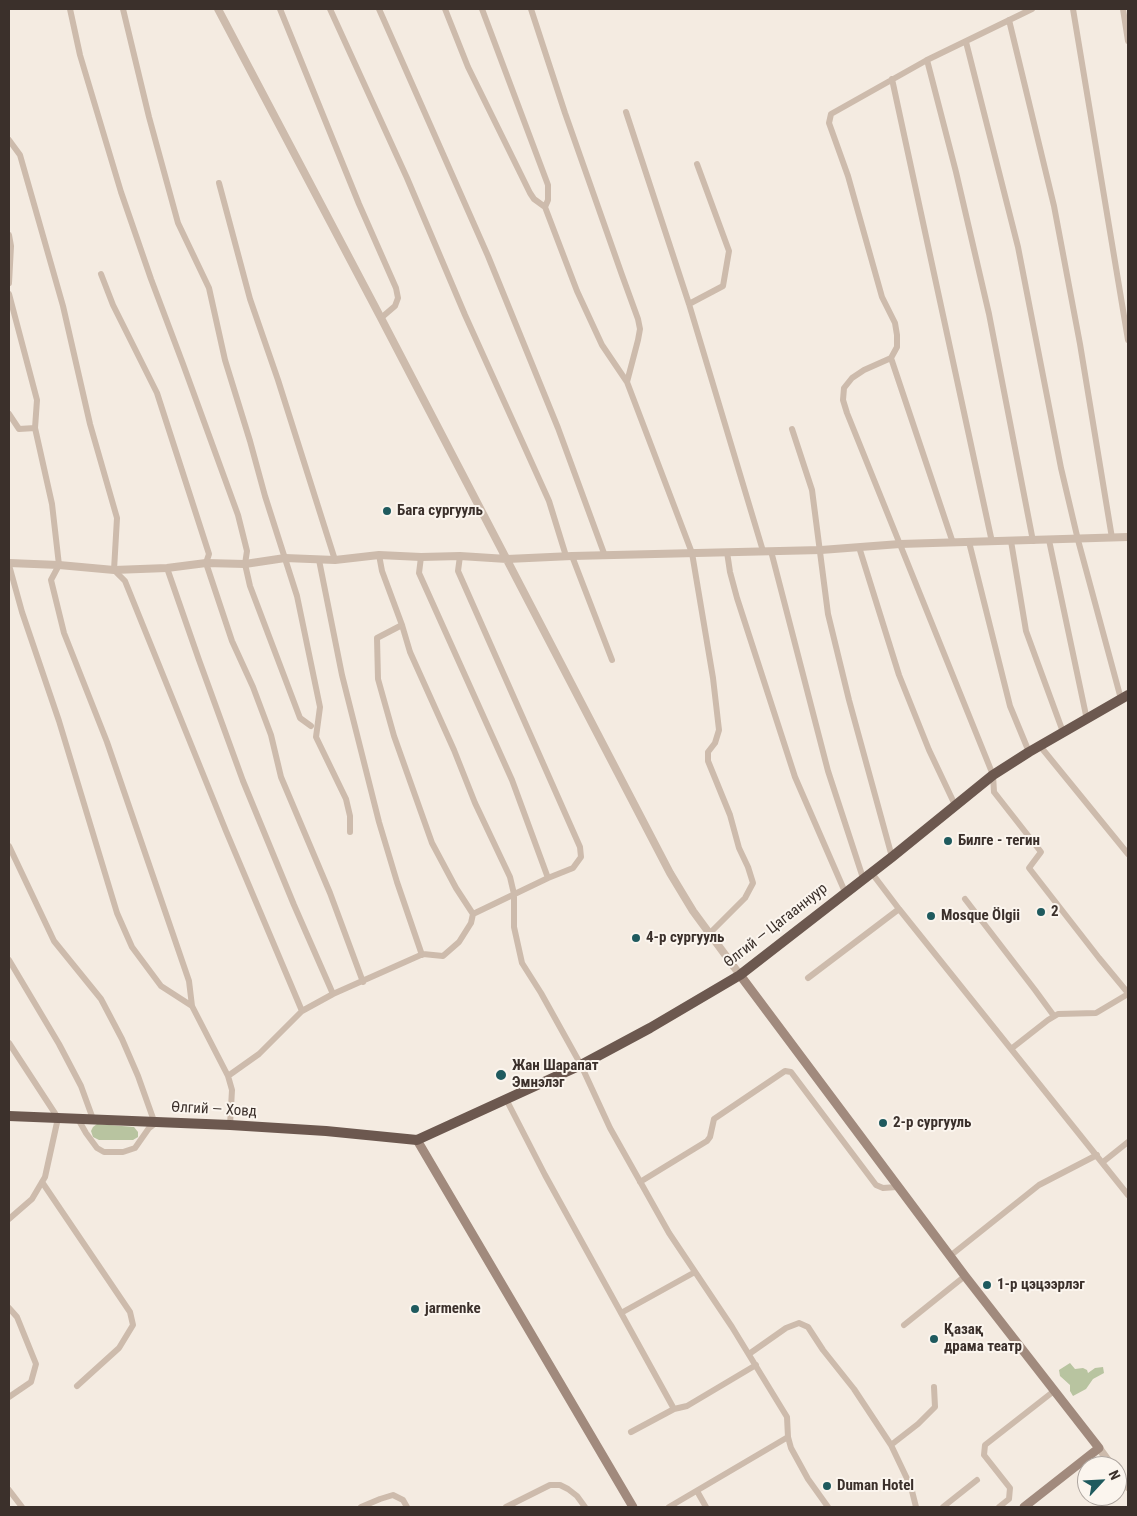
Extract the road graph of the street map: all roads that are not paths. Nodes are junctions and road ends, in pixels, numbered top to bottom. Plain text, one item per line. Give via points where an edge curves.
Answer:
1 (70, 9) edge
2 (123, 9) edge
3 (218, 9) edge
4 (280, 9) edge
5 (330, 9) edge
6 (379, 9) edge
7 (445, 9) edge
8 (482, 9) edge
9 (531, 9) edge
10 (1032, 9) edge
11 (1072, 9) edge
12 (1123, 9) edge
13 (1009, 20) junction
14 (1128, 41) edge
15 (966, 42) junction
16 (927, 60) junction
17 (892, 79) junction
18 (626, 112) dead end
19 (9, 140) edge
20 (697, 164) dead end
21 (219, 183) dead end
22 (545, 207) junction
23 (9, 235) edge
24 (100, 274) dead end
25 (9, 283) edge
26 (9, 294) edge
27 (689, 304) junction
28 (381, 318) junction
29 (1128, 340) edge
30 (891, 358) junction
31 (627, 382) junction
32 (9, 414) edge
33 (35, 428) junction
34 (792, 429) dead end
35 (1128, 537) edge
36 (1112, 538) junction
37 (1048, 540) junction
38 (1078, 540) junction
39 (1011, 541) junction
40 (1033, 541) junction
41 (969, 542) junction
42 (992, 542) junction
43 (953, 543) junction
44 (900, 544) junction
45 (859, 547) junction
46 (821, 550) junction
47 (767, 551) junction
48 (727, 552) junction
49 (692, 553) junction
50 (379, 555) junction
51 (460, 556) junction
52 (569, 556) junction
53 (605, 556) junction
54 (422, 557) junction
55 (285, 558) junction
56 (507, 559) junction
57 (319, 560) junction
58 (335, 560) junction
59 (206, 563) junction
60 (9, 564) edge
61 (245, 564) junction
62 (59, 565) junction
63 (167, 568) junction
64 (114, 570) junction
65 (402, 625) junction
66 (612, 660) dead end
67 (1125, 697) edge
68 (1087, 720) junction
69 (311, 726) dead end
70 (1062, 732) junction
71 (1040, 746) junction
72 (1029, 752) junction
73 (993, 776) junction
74 (955, 806) junction
75 (350, 832) dead end
76 (9, 846) edge
77 (1128, 854) edge
78 (892, 857) junction
79 (867, 875) junction
80 (548, 878) junction
81 (845, 892) junction
82 (514, 894) junction
83 (965, 899) dead end
84 (899, 909) junction
85 (473, 914) junction
86 (708, 934) junction
87 (422, 954) junction
88 (9, 960) edge
89 (740, 975) junction
90 (808, 978) dead end
91 (363, 982) junction
92 (1128, 993) edge
93 (333, 994) junction
94 (192, 1006) junction
95 (302, 1010) junction
96 (1054, 1016) junction
97 (9, 1042) edge
98 (1011, 1049) junction
99 (582, 1065) junction
100 (228, 1076) junction
101 (506, 1099) junction
102 (9, 1116) edge
103 (58, 1118) junction
104 (78, 1119) junction
105 (93, 1119) junction
106 (156, 1121) junction
107 (230, 1125) junction
108 (417, 1140) junction
109 (1128, 1142) edge
110 (1097, 1155) junction
111 (1103, 1162) junction
112 (42, 1182) junction
113 (640, 1182) junction
114 (897, 1187) junction
115 (1128, 1196) edge
116 (9, 1219) edge
117 (950, 1256) junction
118 (695, 1272) junction
119 (965, 1276) junction
120 (9, 1308) edge
121 (622, 1313) junction
122 (904, 1325) dead end
123 (749, 1354) junction
124 (756, 1366) junction
125 (77, 1386) dead end
126 (934, 1387) dead end
127 (1054, 1391) junction
128 (9, 1397) edge
129 (674, 1409) junction
130 (631, 1432) dead end
131 (788, 1437) junction
132 (891, 1445) junction
133 (1099, 1448) junction
134 (1105, 1456) edge
135 (977, 1480) dead end
136 (9, 1490) edge
137 (697, 1491) junction
138 (22, 1507) edge
139 (361, 1507) edge
140 (407, 1507) edge
141 (506, 1507) edge
142 (585, 1507) edge
143 (633, 1507) edge
144 (669, 1507) edge
145 (706, 1507) edge
146 (828, 1507) edge
147 (916, 1507) edge
148 (943, 1507) edge
149 (999, 1507) edge
150 (1024, 1507) edge

1 - 61 street via 80,55 121,192 238,515 247,550
2 - 55 street via 178,223 209,288 224,360
3 - 28 street
4 - 28 street via 396,288 396,306
5 - 52 street via 408,178 465,316 549,501
6 - 53 street via 488,256 558,428
7 - 22 street via 468,67 530,193
8 - 22 street via 548,185
9 - 31 street via 638,319 640,329
10 - 13 street
11 - 29 street
12 - 14 street
13 - 15 street
13 - 36 street via 1054,206
15 - 16 street
15 - 38 street via 1018,248
16 - 17 street
16 - 40 street via 989,314
17 - 30 street via 831,114 829,122 848,176 882,297 895,323 897,347
17 - 42 street
18 - 27 street
19 - 64 street via 20,155 117,518
20 - 27 street via 728,252 723,286
21 - 58 street via 250,299
22 - 31 street via 590,322
23 - 25 street
24 - 59 street via 157,393 209,554
26 - 33 street via 37,400
27 - 47 street
28 - 56 street
30 - 43 street
30 - 44 street via 852,378 844,388 843,400
31 - 49 street
32 - 33 street via 19,430
33 - 62 street via 52,504
34 - 46 street via 812,490
35 - 36 street
36 - 38 street
37 - 38 street
37 - 40 street
37 - 68 street
38 - 67 street
39 - 40 street
39 - 42 street
39 - 70 street via 1026,631
41 - 42 street
41 - 43 street
41 - 72 street via 1010,706
43 - 44 street
44 - 45 street
44 - 73 street
45 - 46 street
45 - 74 street via 899,675
46 - 47 street
46 - 78 street via 828,614
47 - 48 street
47 - 79 street via 828,772
48 - 49 street
48 - 81 street via 730,572 795,777
49 - 53 street
49 - 86 street via 719,730 708,752 708,761 753,882 745,898
50 - 54 street
50 - 58 street
50 - 65 street
51 - 54 street
51 - 56 street
51 - 80 street via 458,571 580,846 581,857 574,868
52 - 53 street
52 - 56 street
52 - 66 street
54 - 80 street via 419,573 512,780
55 - 57 street
55 - 61 street
55 - 75 street via 302,616 320,707 316,737 346,799
56 - 86 street via 670,873
57 - 58 street
57 - 87 street via 342,675 379,822
59 - 61 street
59 - 63 street
59 - 91 street via 232,641 271,735 282,777
60 - 62 street
60 - 94 street via 117,913 132,947 161,986
61 - 69 street via 250,586 300,718
62 - 64 street
62 - 94 street via 51,580 64,633 114,760 189,981
63 - 64 street
63 - 93 street via 243,781
64 - 95 street via 125,580
65 - 82 street via 410,652 474,803 510,877
65 - 85 street via 376,638 378,679 394,736 432,843
67 - 68 highway, Өлгий — Цагааннуур
68 - 70 highway, Өлгий — Цагааннуур
70 - 71 highway, Өлгий — Цагааннуур
71 - 72 highway, Өлгий — Цагааннуур
71 - 77 street
72 - 73 highway, Өлгий — Цагааннуур
73 - 74 highway, Өлгий — Цагааннуур
73 - 92 street via 994,792 1041,852 1029,868
74 - 78 highway, Өлгий — Цагааннуур
76 - 106 street via 54,940 101,999 122,1039
78 - 79 highway, Өлгий — Цагааннуур
79 - 81 highway, Өлгий — Цагааннуур
79 - 84 street
80 - 82 street
81 - 89 highway, Өлгий — Цагааннуур
82 - 85 street
82 - 99 street via 514,927 522,963
83 - 96 street
84 - 90 street
84 - 98 street
85 - 87 street via 459,942 443,956
86 - 89 street
87 - 91 street
88 - 105 street via 59,1044 81,1086
89 - 99 highway, Өлгий — Цагааннуур
89 - 114 main road
91 - 93 street
92 - 96 street via 1096,1013
93 - 95 street
94 - 100 street
95 - 100 street via 259,1054
96 - 98 street
97 - 103 street
98 - 110 street
99 - 101 highway, Өлгий — Цагааннуур
99 - 113 street via 610,1128
100 - 107 street via 232,1090
101 - 108 highway, Өлгий — Цагааннуур
101 - 121 street
102 - 103 highway, Өлгий — Ховд
103 - 104 highway, Өлгий — Ховд
103 - 112 street
104 - 105 highway, Өлгий — Ховд
104 - 106 street via 97,1148 104,1152 135,1148
105 - 106 highway, Өлгий — Ховд
106 - 107 highway, Өлгий — Ховд
107 - 108 highway, Өлгий — Ховд
108 - 143 main road
109 - 111 street
110 - 111 street
110 - 117 street via 1039,1185
111 - 115 street
112 - 116 street via 32,1200
112 - 125 street via 130,1312 133,1325 119,1348
113 - 114 street via 707,1141 714,1119 785,1071 791,1072 876,1185
113 - 118 street
114 - 117 main road
117 - 119 main road
118 - 121 street
118 - 123 street
119 - 122 street
119 - 127 main road
120 - 128 street via 17,1317 36,1364 31,1382
121 - 129 street
123 - 124 street
123 - 132 street via 786,1328 799,1323 808,1327
124 - 129 street via 687,1406
124 - 131 street via 787,1417
126 - 132 street via 935,1407
127 - 133 main road
127 - 149 street via 985,1445 984,1455 1010,1488 1009,1499
129 - 130 street
131 - 137 street
131 - 146 street via 808,1480
132 - 147 street via 911,1487
133 - 134 street
133 - 150 main road
135 - 148 street
136 - 138 street
137 - 144 street
137 - 145 street
139 - 140 street via 393,1495 403,1500
141 - 142 street via 550,1484 568,1489

